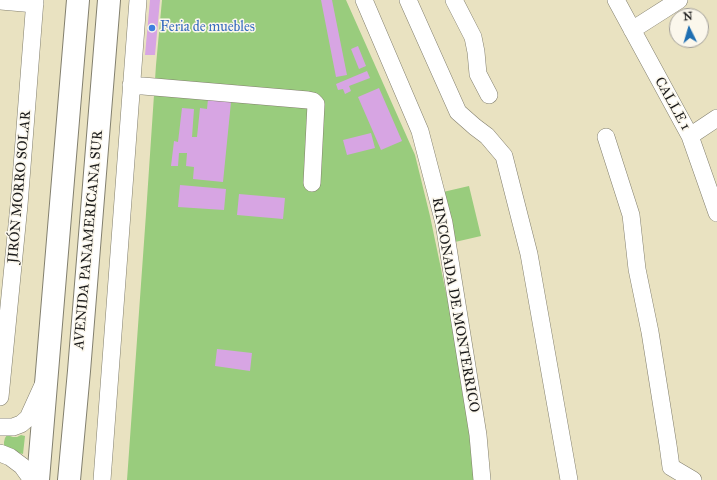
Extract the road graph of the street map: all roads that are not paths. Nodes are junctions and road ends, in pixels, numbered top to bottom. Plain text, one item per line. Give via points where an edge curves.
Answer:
1 (78, 0) edge
2 (109, 0) edge
3 (138, 0) edge
4 (364, 0) edge
5 (408, 0) edge
6 (454, 0) edge
7 (616, 0) edge
8 (679, 0) edge
9 (0, 1) edge
10 (35, 2) edge
11 (632, 30) junction
12 (131, 85) junction
13 (489, 95) dead end
14 (717, 118) edge
15 (690, 136) junction
16 (606, 137) dead end
17 (312, 184) dead end
18 (716, 209) edge
19 (47, 376) junction
20 (0, 397) edge
21 (0, 427) edge
22 (0, 453) edge
23 (32, 480) edge
24 (38, 480) edge
25 (69, 480) edge
26 (102, 480) edge
27 (482, 480) edge
28 (569, 480) edge
29 (693, 480) edge

1 - 19 highway
2 - 25 highway, AVENIDA PANAMERICANA SUR
3 - 12 street, AVENIDA PANAMERICANA SUR
4 - 27 street, RINCONADA DE MONTERRICO via 420,131 444,223 478,435
5 - 28 street via 458,112 487,136 504,156 528,254
6 - 13 street via 473,37 478,74
7 - 11 street, CALLE 1
8 - 11 street
9 - 10 street
10 - 20 street, JIRÓN MORRO SOLAR
11 - 15 street, CALLE 1
12 - 17 street via 313,101 316,104
12 - 26 street, AVENIDA PANAMERICANA SUR
14 - 15 street
15 - 18 street, CALLE 1
16 - 29 street via 631,215 637,269 650,332 670,467
19 - 21 street via 28,418 13,427
19 - 24 highway
22 - 23 street via 22,466

